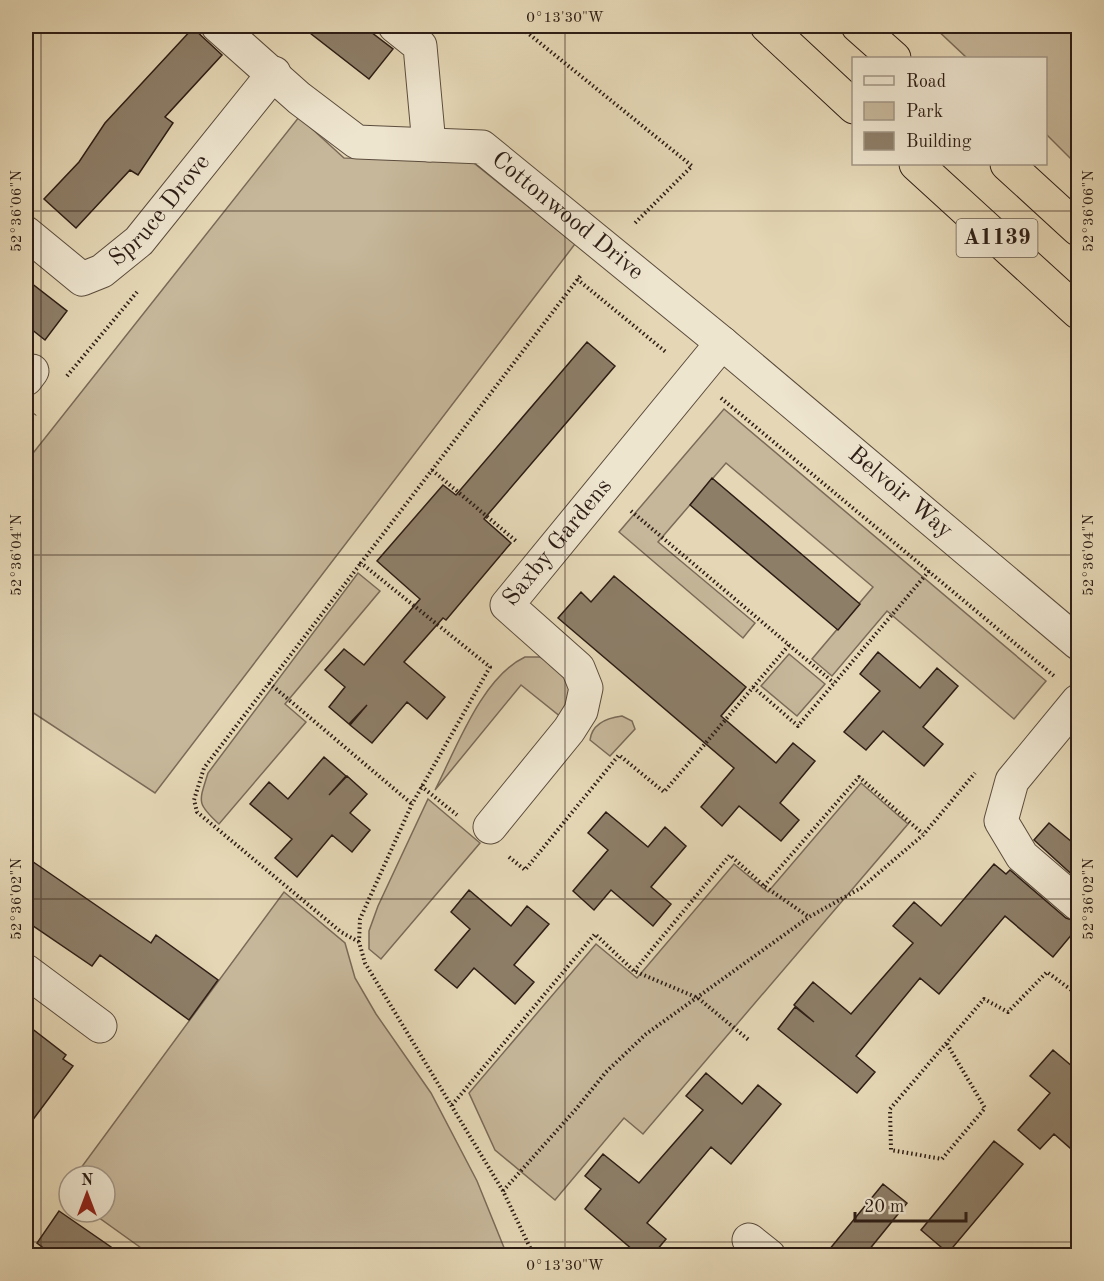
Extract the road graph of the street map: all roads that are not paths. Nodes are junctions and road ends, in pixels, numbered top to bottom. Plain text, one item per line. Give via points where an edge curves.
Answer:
1 (218, 26) edge
2 (395, 26) edge
3 (749, 26) edge
4 (767, 26) edge
5 (858, 26) edge
6 (893, 57) edge
7 (809, 67) junction
8 (274, 73) junction
9 (852, 105) edge
10 (429, 145) junction
11 (917, 165) edge
12 (1008, 165) edge
13 (1078, 229) edge
14 (26, 233) edge
15 (1078, 312) edge
16 (722, 343) junction
17 (1078, 643) edge
18 (1078, 701) edge
19 (477, 824) road end
20 (1078, 904) edge
21 (26, 971) edge
22 (100, 1026) dead end

1 - 8 street, Cottonwood Drive
2 - 10 street via 420,46
3 - 7 highway
4 - 7 highway
5 - 6 highway
7 - 9 highway
8 - 10 street, Cottonwood Drive via 299,98 357,142
8 - 14 street, Spruce Drove via 139,241 102,271 82,279
10 - 16 street, Cottonwood Drive via 482,147
11 - 15 highway, A1139
12 - 13 highway, A1139
16 - 17 street, Belvoir Way
16 - 19 street, Saxby Gardens via 507,605 578,668 586,688 581,711 569,730
18 - 20 street via 1012,781 1001,822 1022,856
21 - 22 street

